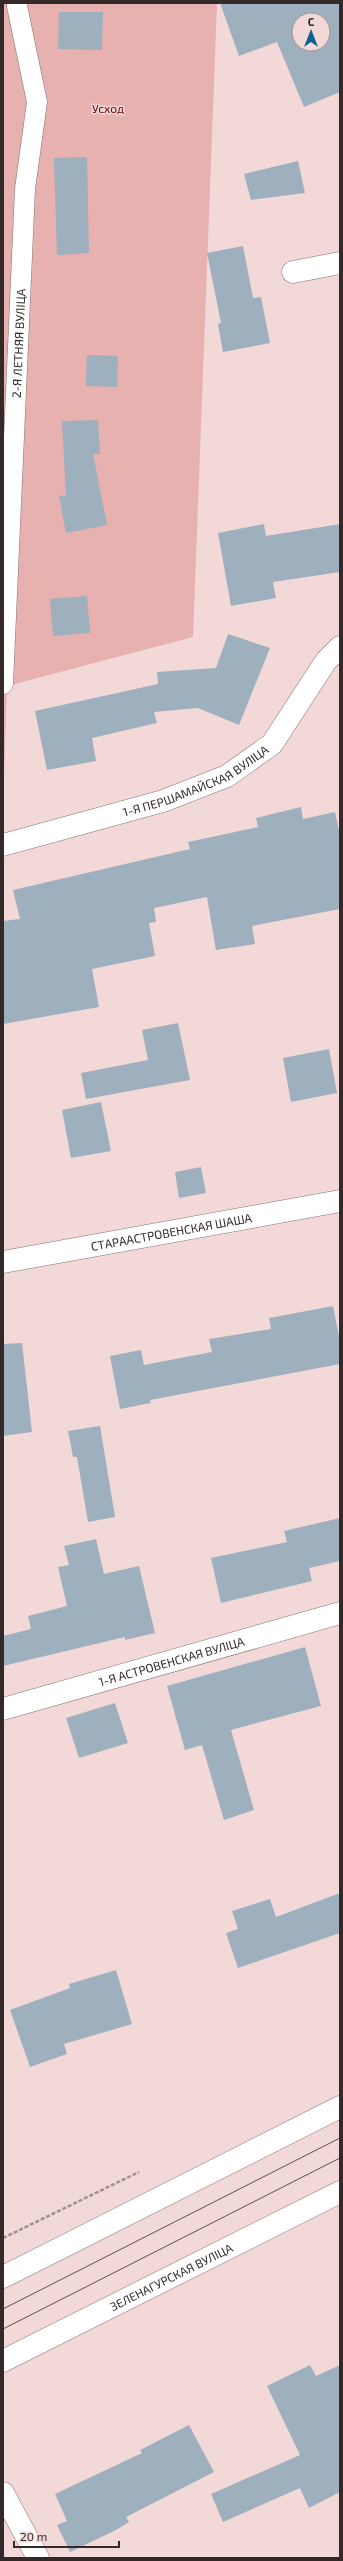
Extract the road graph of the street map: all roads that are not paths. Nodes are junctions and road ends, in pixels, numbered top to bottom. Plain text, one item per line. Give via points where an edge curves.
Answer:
1 (17, 6) dead end
2 (340, 263) edge
3 (293, 272) dead end
4 (340, 647) edge
5 (3, 684) edge
6 (3, 845) edge
7 (340, 1201) edge
8 (3, 1262) edge
9 (340, 1613) edge
10 (3, 1709) edge
11 (340, 2107) edge
12 (340, 2192) edge
13 (3, 2277) edge
14 (3, 2361) edge
15 (3, 2493) edge
16 (38, 2558) edge

1 - 5 lane, 2-Я ЛЕТНЯЯ ВУЛІЦА via 37,102 25,189
2 - 3 street
4 - 6 street, 1-Я ПЕРШАМАЙСКАЯ ВУЛІЦА via 326,661 272,744 227,776 163,801
7 - 8 street, СТАРААСТРОВЕНСКАЯ ШАША
9 - 10 street, 1-Я АСТРОВЕНСКАЯ ВУЛІЦА
11 - 13 street
12 - 14 street, ЗЕЛЕНАГУРСКАЯ ВУЛІЦА
15 - 16 street

